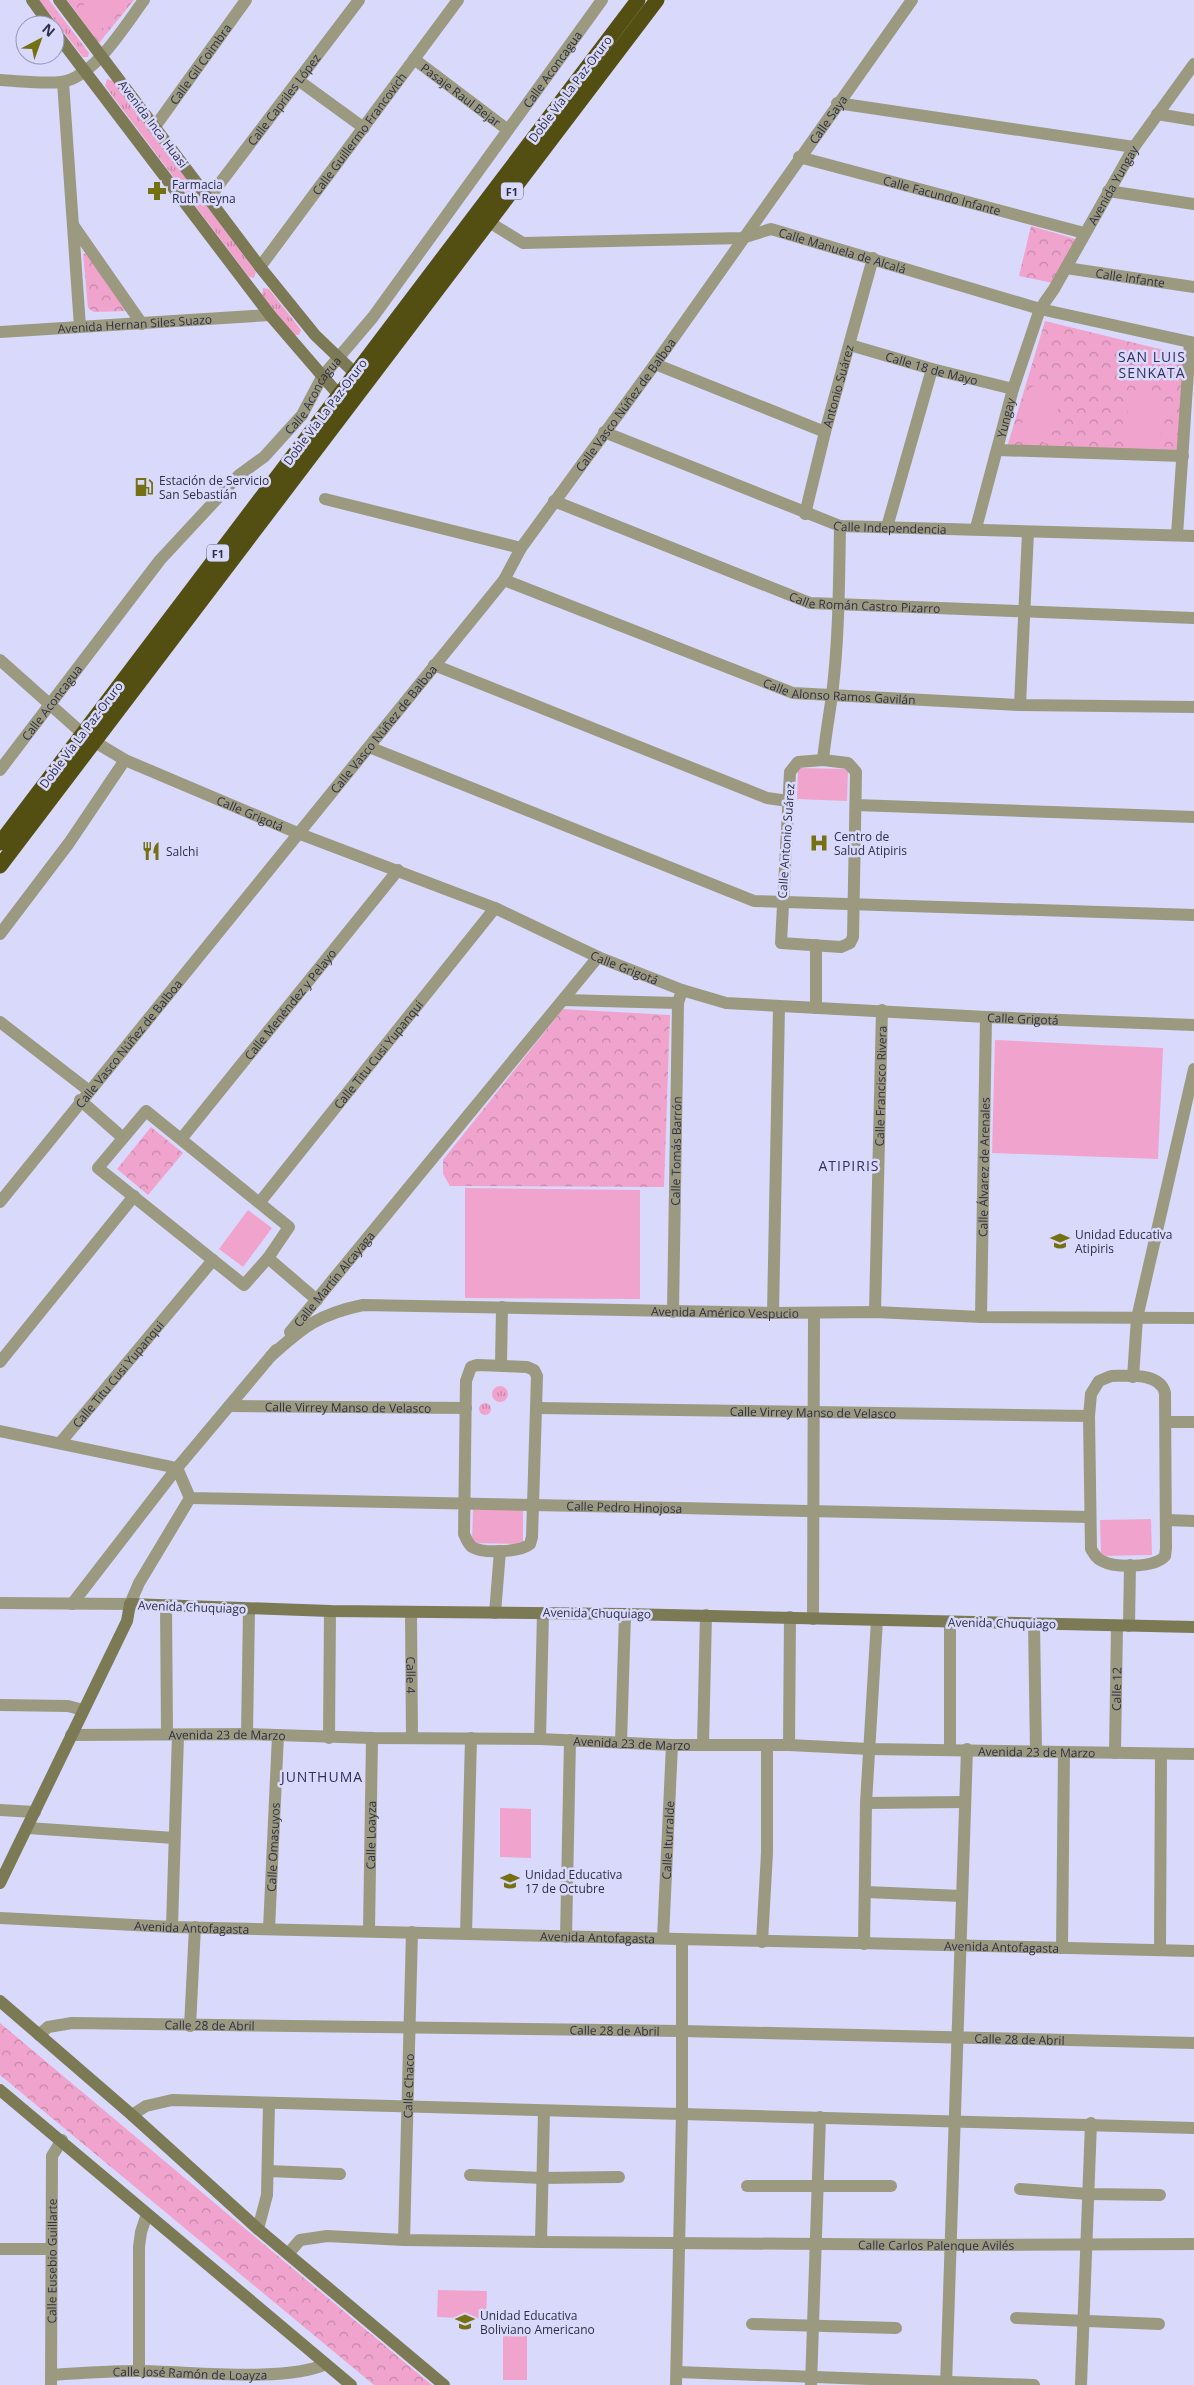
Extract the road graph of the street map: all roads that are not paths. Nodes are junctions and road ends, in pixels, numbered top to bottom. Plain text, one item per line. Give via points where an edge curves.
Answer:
1 (32, 0) edge
2 (59, 0) edge
3 (144, 0) edge
4 (246, 0) edge
5 (359, 0) edge
6 (458, 0) edge
7 (602, 0) edge
8 (638, 0) edge
9 (657, 0) edge
10 (912, 0) edge
11 (43, 15) edge
12 (65, 45) edge
13 (103, 56) junction
14 (414, 59) junction
15 (1194, 64) edge
16 (84, 71) junction
17 (0, 80) edge
18 (298, 80) junction
19 (63, 82) junction
20 (837, 103) junction
21 (1157, 114) junction
22 (1194, 120) edge
23 (154, 128) junction
24 (364, 128) junction
25 (508, 130) junction
26 (1134, 147) junction
27 (799, 157) junction
28 (1108, 192) junction
29 (208, 199) junction
30 (1194, 204) edge
31 (489, 222) junction
32 (73, 225) junction
33 (1084, 233) junction
34 (742, 238) junction
35 (874, 258) junction
36 (260, 268) junction
37 (1066, 268) junction
38 (269, 279) junction
39 (1194, 287) edge
40 (253, 292) junction
41 (1040, 309) junction
42 (270, 315) junction
43 (142, 324) junction
44 (80, 327) junction
45 (0, 332) edge
46 (1192, 342) edge
47 (850, 346) junction
48 (338, 357) junction
49 (655, 364) junction
50 (932, 369) junction
51 (354, 373) junction
52 (322, 377) junction
53 (366, 383) junction
54 (1013, 389) junction
55 (338, 394) junction
56 (604, 432) junction
57 (825, 432) junction
58 (998, 450) junction
59 (1183, 456) junction
60 (325, 498) dead end
61 (554, 501) junction
62 (805, 514) junction
63 (840, 526) junction
64 (887, 527) junction
65 (976, 528) junction
66 (1028, 532) junction
67 (1177, 535) junction
68 (1194, 536) edge
69 (521, 548) junction
70 (504, 580) junction
71 (839, 605) junction
72 (1025, 613) junction
73 (1194, 618) edge
74 (0, 660) edge
75 (434, 665) junction
76 (832, 696) junction
77 (49, 705) junction
78 (1020, 705) junction
79 (1194, 707) edge
80 (89, 738) junction
81 (369, 747) junction
82 (126, 760) junction
83 (823, 760) junction
84 (0, 770) edge
85 (788, 801) junction
86 (856, 805) junction
87 (1194, 816) edge
88 (300, 834) junction
89 (0, 843) edge
90 (0, 866) edge
91 (398, 870) junction
92 (782, 901) junction
93 (855, 903) junction
94 (495, 908) junction
95 (1194, 916) edge
96 (0, 934) edge
97 (816, 945) junction
98 (598, 957) junction
99 (680, 996) junction
100 (563, 1000) junction
101 (779, 1006) junction
102 (816, 1008) junction
103 (882, 1010) junction
104 (986, 1017) junction
105 (0, 1022) edge
106 (1194, 1025) edge
107 (1194, 1069) edge
108 (84, 1095) junction
109 (122, 1137) junction
110 (182, 1138) junction
111 (134, 1196) junction
112 (0, 1202) edge
113 (260, 1202) junction
114 (268, 1258) junction
115 (213, 1260) junction
116 (317, 1300) junction
117 (502, 1307) junction
118 (673, 1312) junction
119 (875, 1312) junction
120 (773, 1313) junction
121 (814, 1314) junction
122 (981, 1317) junction
123 (1137, 1318) junction
124 (1194, 1318) edge
125 (271, 1356) junction
126 (0, 1362) edge
127 (501, 1365) junction
128 (1133, 1376) junction
129 (229, 1406) junction
130 (466, 1408) junction
131 (537, 1408) junction
132 (813, 1414) junction
133 (1089, 1416) junction
134 (1166, 1422) junction
135 (1194, 1422) edge
136 (0, 1431) edge
137 (60, 1444) junction
138 (177, 1468) junction
139 (190, 1498) junction
140 (465, 1502) junction
141 (535, 1504) junction
142 (814, 1513) junction
143 (1090, 1517) junction
144 (1167, 1520) junction
145 (1194, 1521) edge
146 (500, 1551) junction
147 (1130, 1565) junction
148 (0, 1603) edge
149 (72, 1604) junction
150 (130, 1604) junction
151 (166, 1606) junction
152 (249, 1609) junction
153 (330, 1611) junction
154 (495, 1612) junction
155 (411, 1613) junction
156 (543, 1613) junction
157 (625, 1614) junction
158 (706, 1615) junction
159 (790, 1617) junction
160 (813, 1619) junction
161 (877, 1620) junction
162 (950, 1622) junction
163 (1034, 1624) junction
164 (1123, 1626) junction
165 (1194, 1627) edge
166 (0, 1705) edge
167 (83, 1710) junction
168 (173, 1734) junction
169 (246, 1734) junction
170 (71, 1735) junction
171 (278, 1735) junction
172 (329, 1738) junction
173 (372, 1738) junction
174 (412, 1738) junction
175 (471, 1738) junction
176 (540, 1739) junction
177 (570, 1740) junction
178 (621, 1743) junction
179 (672, 1745) junction
180 (703, 1745) junction
181 (790, 1745) junction
182 (767, 1746) junction
183 (869, 1749) junction
184 (950, 1749) junction
185 (966, 1749) junction
186 (1036, 1751) junction
187 (1064, 1752) junction
188 (1115, 1753) junction
189 (1161, 1754) junction
190 (1194, 1754) edge
191 (964, 1802) junction
192 (866, 1803) junction
193 (0, 1810) edge
194 (35, 1812) junction
195 (28, 1828) junction
196 (174, 1838) junction
197 (0, 1883) edge
198 (866, 1892) junction
199 (961, 1896) junction
200 (0, 1918) edge
201 (172, 1927) junction
202 (195, 1927) junction
203 (269, 1929) junction
204 (369, 1931) junction
205 (412, 1932) junction
206 (466, 1934) junction
207 (566, 1937) junction
208 (663, 1938) junction
209 (682, 1939) junction
210 (762, 1942) junction
211 (864, 1944) junction
212 (961, 1945) junction
213 (1062, 1948) junction
214 (1160, 1950) junction
215 (1194, 1951) edge
216 (0, 2001) edge
217 (190, 2026) junction
218 (411, 2027) junction
219 (682, 2032) junction
220 (39, 2034) junction
221 (957, 2038) junction
222 (1194, 2043) edge
223 (0, 2090) edge
224 (269, 2103) junction
225 (407, 2106) junction
226 (544, 2111) junction
227 (682, 2113) junction
228 (132, 2115) junction
229 (820, 2117) junction
230 (953, 2122) junction
231 (1091, 2124) junction
232 (1194, 2128) edge
233 (62, 2140) junction
234 (268, 2171) junction
235 (340, 2174) dead end
236 (470, 2175) dead end
237 (619, 2177) dead end
238 (542, 2178) junction
239 (747, 2186) dead end
240 (816, 2186) junction
241 (891, 2186) dead end
242 (1020, 2189) dead end
243 (1088, 2194) junction
244 (1160, 2195) dead end
245 (147, 2214) junction
246 (258, 2229) junction
247 (404, 2240) junction
248 (541, 2242) junction
249 (678, 2242) junction
250 (816, 2244) junction
251 (1086, 2244) junction
252 (1194, 2244) edge
253 (951, 2245) junction
254 (0, 2248) edge
255 (51, 2249) junction
256 (288, 2254) junction
257 (1016, 2318) dead end
258 (1083, 2320) junction
259 (752, 2324) dead end
260 (1159, 2324) dead end
261 (814, 2325) junction
262 (896, 2328) dead end
263 (326, 2364) junction
264 (139, 2371) junction
265 (257, 2379) edge
266 (676, 2379) edge
267 (51, 2380) edge
268 (811, 2381) edge
269 (946, 2383) edge
270 (351, 2385) edge
271 (444, 2385) edge
272 (1034, 2385) edge
273 (1081, 2385) edge

1 - 11 street
2 - 13 street, Avenida Inca Huasi
3 - 13 street
4 - 23 street, Calle Gil Coimbra
5 - 18 street, Calle Capriles López
6 - 14 street, Calle Guillermo Francovich
7 - 25 street, Calle Aconcagua
8 - 51 highway, Doble Vía La Paz-Oruro / F1
9 - 31 highway, Doble Vía La Paz-Oruro / F1
10 - 20 street, Calle Saya
12 - 16 street, Avenida Inca Huasi
13 - 16 street
13 - 23 street, Avenida Inca Huasi
14 - 24 street, Calle Guillermo Francovich
14 - 25 street, Pasaje Raul Bejar
15 - 21 street, Avenida Yungay
16 - 19 street
16 - 40 street, Avenida Inca Huasi
17 - 19 street
18 - 24 street
18 - 29 street, Calle Capriles López
19 - 32 street
20 - 26 street
20 - 27 street, Calle Saya
21 - 22 street
21 - 26 street, Avenida Yungay
23 - 29 street, Avenida Inca Huasi
24 - 36 street, Calle Guillermo Francovich
25 - 48 street, Calle Aconcagua via 373,317
26 - 28 street, Avenida Yungay
27 - 33 street, Calle Facundo Infante
27 - 34 street, Calle Saya
28 - 30 street
28 - 33 street, Avenida Yungay
29 - 36 street, Avenida Inca Huasi
31 - 34 street, Calle Manuela de Alcalá via 523,243
31 - 53 highway, Doble Vía La Paz-Oruro / F1
32 - 43 street
32 - 44 street
33 - 37 street, Avenida Yungay
34 - 35 street, Calle Manuela de Alcalá via 771,229
34 - 49 street, Calle Vasco Núñez de Balboa
35 - 41 street, Calle Manuela de Alcalá
35 - 47 street, Antonio Suárez
36 - 38 street, Avenida Inca Huasi
37 - 39 street, Calle Infante
37 - 41 street, Avenida Yungay
38 - 40 street
38 - 48 street, Avenida Inca Huasi via 315,335
40 - 42 street, Avenida Inca Huasi
41 - 46 street, Calle Manuela de Alcalá
41 - 54 street, Yungay
42 - 43 street, Avenida Hernan Siles Suazo
42 - 52 street, Avenida Inca Huasi
43 - 44 street, Avenida Hernan Siles Suazo
44 - 45 street, Avenida Hernan Siles Suazo
46 - 59 street
47 - 50 street, Calle 18 de Mayo
47 - 57 street, Antonio Suárez
48 - 51 street, Avenida Inca Huasi
48 - 52 street, Calle Aconcagua
49 - 56 street, Calle Vasco Núñez de Balboa
49 - 57 street
50 - 54 street, Calle 18 de Mayo
50 - 64 street
51 - 53 street, Avenida Inca Huasi
51 - 55 highway, Doble Vía La Paz-Oruro / F1
52 - 55 street, Avenida Inca Huasi
52 - 77 street, Calle Aconcagua via 296,422 264,457 239,475 160,560
53 - 80 highway, Doble Vía La Paz-Oruro / F1
54 - 58 street, Yungay
55 - 80 highway, Doble Vía La Paz-Oruro / F1
56 - 61 street, Calle Vasco Núñez de Balboa
56 - 62 street, Calle Independencia
57 - 62 street, Antonio Suárez
58 - 59 street
58 - 65 street, Yungay
59 - 67 street
60 - 69 street
61 - 69 street, Calle Vasco Núñez de Balboa
61 - 71 street, Calle Román Castro Pizarro via 810,603
62 - 63 street, Calle Independencia
63 - 64 street, Calle Independencia
63 - 71 street
64 - 65 street, Calle Independencia
65 - 66 street, Calle Independencia
66 - 67 street, Calle Independencia
66 - 72 street
67 - 68 street, Calle Independencia
69 - 70 street, Calle Vasco Núñez de Balboa
70 - 75 street, Calle Vasco Núñez de Balboa
70 - 76 street, Calle Alonso Ramos Gavilán via 793,693
71 - 72 street, Calle Román Castro Pizarro
71 - 76 street
72 - 73 street, Calle Román Castro Pizarro
72 - 78 street
74 - 77 street, Calle Grigotá
75 - 81 street, Calle Vasco Núñez de Balboa
75 - 85 street via 767,798
76 - 78 street, Calle Alonso Ramos Gavilán
76 - 83 street
77 - 80 street, Calle Grigotá
77 - 84 street, Calle Aconcagua
78 - 79 street, Calle Alonso Ramos Gavilán
80 - 82 street, Calle Grigotá
80 - 89 highway, Doble Vía La Paz-Oruro / F1
80 - 90 highway, Doble Vía La Paz-Oruro / F1
81 - 88 street, Calle Vasco Núñez de Balboa
81 - 92 street via 754,901
82 - 88 street, Calle Grigotá
82 - 96 street via 69,843
83 - 85 street, Calle Antonio Suárez via 802,761 794,766 790,772
83 - 86 street via 843,761 853,767 856,772
85 - 92 street, Calle Antonio Suárez
86 - 87 street
86 - 93 street
88 - 91 street, Calle Grigotá
88 - 108 street, Calle Vasco Núñez de Balboa
91 - 94 street, Calle Grigotá
91 - 110 street, Calle Menéndez y Pelayo
92 - 93 street
92 - 97 street, Calle Antonio Suárez via 781,943
93 - 95 street
93 - 97 street via 850,942 841,947
94 - 98 street, Calle Grigotá
94 - 113 street, Calle Titu Cusi Yupanqui
97 - 102 street
98 - 99 street, Calle Grigotá
98 - 100 street, Calle Martín Alcayaga
99 - 100 street
99 - 101 street, Calle Grigotá
99 - 118 street, Calle Tomás Barrón
100 - 116 street, Calle Martín Alcayaga
101 - 102 street, Calle Grigotá
101 - 120 street
102 - 103 street, Calle Grigotá
103 - 104 street, Calle Grigotá
103 - 119 street, Calle Francisco Rivera
104 - 106 street, Calle Grigotá
104 - 122 street, Calle Álvarez de Arenales
105 - 108 street
107 - 123 street
108 - 109 street
108 - 112 street, Calle Vasco Núñez de Balboa
109 - 110 street via 146,1111
109 - 111 street via 98,1168
110 - 113 street
111 - 115 street
111 - 126 street
113 - 114 street via 289,1228
114 - 115 street via 244,1285
114 - 116 street
115 - 137 street, Calle Titu Cusi Yupanqui
116 - 125 street, Calle Martín Alcayaga
117 - 118 street, Avenida Américo Vespucio
117 - 125 street, Avenida Américo Vespucio via 363,1304 335,1310 312,1322
117 - 127 street
118 - 120 street, Avenida Américo Vespucio
119 - 121 street, Avenida Américo Vespucio
119 - 122 street, Avenida Américo Vespucio
120 - 121 street, Avenida Américo Vespucio
121 - 132 street
122 - 123 street, Avenida Américo Vespucio
123 - 124 street, Avenida Américo Vespucio
123 - 128 street
125 - 129 street, Calle Martín Alcayaga
127 - 130 street via 477,1364 471,1367 466,1382
127 - 131 street via 534,1370 537,1376
128 - 133 street via 1111,1376 1098,1381 1091,1394
128 - 134 street via 1156,1380 1164,1387
129 - 130 street, Calle Virrey Manso de Velasco
129 - 138 street, Calle Martín Alcayaga
130 - 140 street
131 - 132 street, Calle Virrey Manso de Velasco
131 - 141 street
132 - 133 street, Calle Virrey Manso de Velasco
132 - 142 street
133 - 143 street
134 - 135 street
134 - 144 street
136 - 137 street
137 - 138 street
138 - 139 street
138 - 149 street, Calle Martín Alcayaga
139 - 140 street, Calle Pedro Hinojosa
139 - 150 street via 139,1583
140 - 141 street, Calle Pedro Hinojosa
140 - 146 street via 464,1534 467,1541 472,1547
141 - 142 street, Calle Pedro Hinojosa
141 - 146 street via 530,1544 521,1550
142 - 143 street, Calle Pedro Hinojosa
142 - 160 street
143 - 147 street via 1091,1549 1096,1556 1108,1563
144 - 145 street
144 - 147 street via 1162,1560 1154,1564
146 - 154 street
147 - 164 street, Calle 12
148 - 149 street, Avenida Chuquiago
149 - 150 street, Avenida Chuquiago
150 - 151 street, Avenida Chuquiago
150 - 167 street via 126,1621
151 - 152 street, Avenida Chuquiago
151 - 168 street
152 - 153 street, Avenida Chuquiago
152 - 169 street
153 - 155 street, Avenida Chuquiago
153 - 172 street
154 - 155 street, Avenida Chuquiago
154 - 156 street, Avenida Chuquiago
155 - 174 street, Calle 4
156 - 157 street, Avenida Chuquiago
156 - 176 street
157 - 158 street, Avenida Chuquiago
157 - 178 street
158 - 159 street, Avenida Chuquiago
158 - 180 street
159 - 160 street, Avenida Chuquiago
159 - 181 street
160 - 161 street, Avenida Chuquiago
161 - 162 street, Avenida Chuquiago
161 - 183 street
162 - 163 street, Avenida Chuquiago
162 - 184 street
163 - 164 street, Avenida Chuquiago
163 - 186 street
164 - 165 street, Avenida Chuquiago
164 - 188 street, Calle 12
166 - 167 street via 68,1706
167 - 170 street
168 - 169 street, Avenida 23 de Marzo
168 - 170 street, Avenida 23 de Marzo
168 - 196 street
169 - 171 street, Avenida 23 de Marzo
170 - 194 street
171 - 172 street, Avenida 23 de Marzo
171 - 203 street, Calle Omasuyos
172 - 173 street, Avenida 23 de Marzo
173 - 174 street, Avenida 23 de Marzo
173 - 204 street, Calle Loayza
174 - 175 street, Avenida 23 de Marzo
175 - 176 street, Avenida 23 de Marzo
175 - 206 street
176 - 177 street, Avenida 23 de Marzo
177 - 178 street, Avenida 23 de Marzo
177 - 207 street
178 - 179 street, Avenida 23 de Marzo
179 - 180 street, Avenida 23 de Marzo
179 - 208 street, Calle Iturralde
180 - 182 street, Avenida 23 de Marzo
181 - 182 street, Avenida 23 de Marzo
181 - 183 street, Avenida 23 de Marzo
182 - 210 street via 767,1853
183 - 184 street, Avenida 23 de Marzo
183 - 192 street
184 - 185 street, Avenida 23 de Marzo
185 - 186 street, Avenida 23 de Marzo
185 - 191 street
186 - 187 street, Avenida 23 de Marzo
187 - 188 street, Avenida 23 de Marzo
187 - 213 street
188 - 189 street, Avenida 23 de Marzo
189 - 190 street, Avenida 23 de Marzo
189 - 214 street
191 - 192 street
191 - 199 street
192 - 198 street
193 - 194 street
194 - 195 street
195 - 196 street
195 - 197 street
196 - 201 street
198 - 199 street
198 - 211 street
199 - 212 street
200 - 201 street, Avenida Antofagasta
201 - 202 street, Avenida Antofagasta
202 - 203 street, Avenida Antofagasta
202 - 217 street
203 - 204 street, Avenida Antofagasta
204 - 205 street, Avenida Antofagasta
205 - 206 street, Avenida Antofagasta
205 - 218 street, Calle Chaco
206 - 207 street, Avenida Antofagasta
207 - 208 street, Avenida Antofagasta
208 - 209 street, Avenida Antofagasta
209 - 210 street, Avenida Antofagasta
209 - 219 street
210 - 211 street, Avenida Antofagasta
211 - 212 street, Avenida Antofagasta
212 - 213 street, Avenida Antofagasta
212 - 221 street
213 - 214 street, Avenida Antofagasta
214 - 215 street, Avenida Antofagasta
216 - 220 street
217 - 218 street, Calle 28 de Abril
217 - 220 street, Calle 28 de Abril via 72,2023 48,2026
218 - 219 street, Calle 28 de Abril
218 - 225 street, Calle Chaco
219 - 221 street, Calle 28 de Abril
219 - 227 street
220 - 228 street
221 - 222 street, Calle 28 de Abril
221 - 230 street
223 - 233 street
224 - 225 street
224 - 228 street via 172,2100 146,2106
224 - 234 street
225 - 226 street
225 - 247 street, Calle Chaco
226 - 227 street
226 - 238 street
227 - 229 street
227 - 249 street
228 - 246 street
229 - 230 street
229 - 240 street
230 - 231 street
230 - 253 street
231 - 232 street
231 - 243 street
233 - 245 street
233 - 255 street, Calle Eusebio Guillarte via 52,2156
234 - 235 street
234 - 246 street via 267,2195
236 - 238 street
237 - 238 street
238 - 248 street
239 - 240 street
240 - 241 street
240 - 250 street
242 - 243 street
243 - 244 street
243 - 251 street
245 - 263 street
245 - 264 street via 139,2247
246 - 256 street
247 - 248 street, Calle Carlos Palenque Avilés
247 - 256 street, Calle Carlos Palenque Avilés via 312,2237 300,2240
248 - 249 street, Calle Carlos Palenque Avilés
249 - 250 street, Calle Carlos Palenque Avilés
249 - 266 street
250 - 253 street, Calle Carlos Palenque Avilés
250 - 261 street
251 - 252 street, Calle Carlos Palenque Avilés
251 - 253 street, Calle Carlos Palenque Avilés
251 - 258 street
253 - 269 street
254 - 255 street
255 - 267 street, Calle Eusebio Guillarte
256 - 271 street
257 - 258 street
258 - 260 street
258 - 273 street
259 - 261 street
261 - 262 street
261 - 268 street
263 - 265 street, Calle José Ramón de Loayza via 312,2371
263 - 270 street
264 - 265 street, Calle José Ramón de Loayza
264 - 267 street, Calle José Ramón de Loayza
266 - 268 street
268 - 269 street
269 - 272 street

